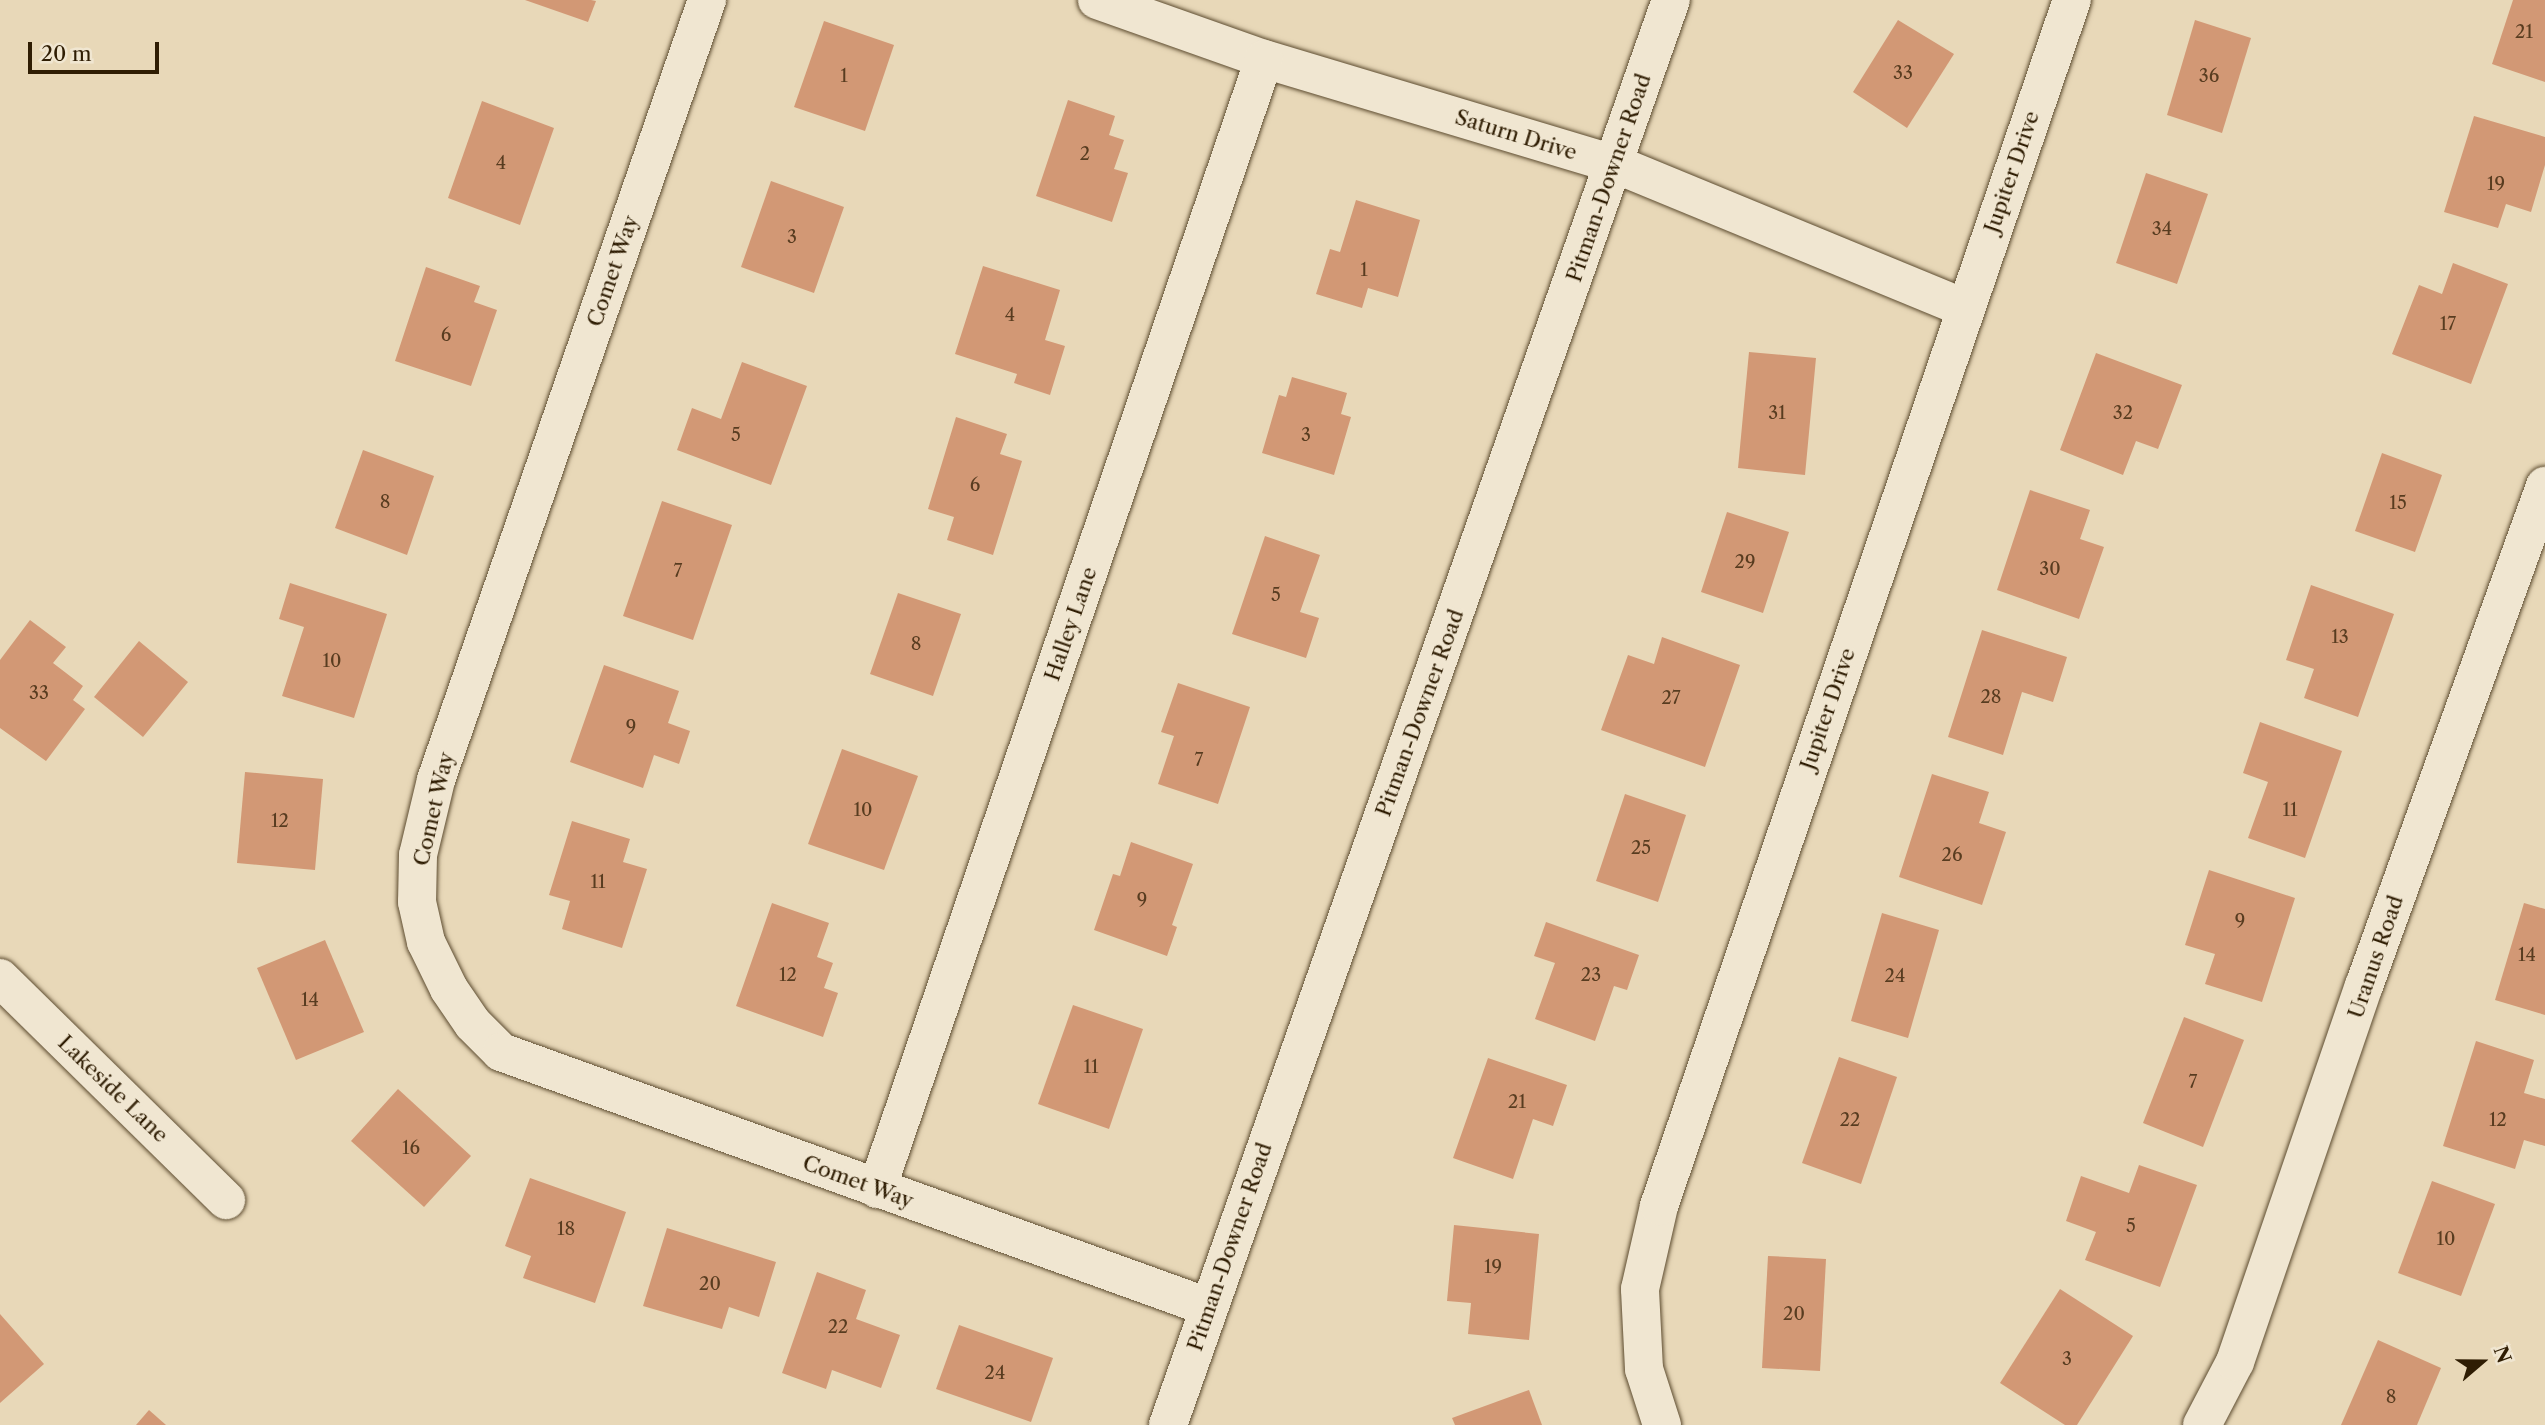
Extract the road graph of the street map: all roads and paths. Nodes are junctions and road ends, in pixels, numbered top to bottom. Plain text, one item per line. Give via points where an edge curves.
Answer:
1 (707, 0) edge
2 (1097, 0) edge
3 (1671, 0) edge
4 (2072, 0) edge
5 (1264, 59) junction
6 (1615, 164) junction
7 (1965, 308) junction
8 (2545, 486) edge
9 (0, 978) edge
10 (877, 1189) junction
11 (226, 1200) dead end
12 (1208, 1307) junction
13 (1168, 1425) edge
14 (1662, 1425) edge
15 (2202, 1425) edge

1 - 10 street, Comet Way via 436,780 418,855 417,902 426,942 449,989 473,1024 501,1052
2 - 5 street, Saturn Drive
3 - 6 street, Pitman-Downer Road
4 - 7 street, Jupiter Drive
5 - 6 street, Saturn Drive
5 - 10 street, Halley Lane
6 - 7 street, Saturn Drive
6 - 12 street, Pitman-Downer Road
7 - 14 street, Jupiter Drive via 1659,1206 1640,1289 1644,1369
8 - 15 street, Uranus Road via 2364,986 2235,1362
9 - 11 street, Lakeside Lane
10 - 12 street, Comet Way
12 - 13 street, Pitman-Downer Road

